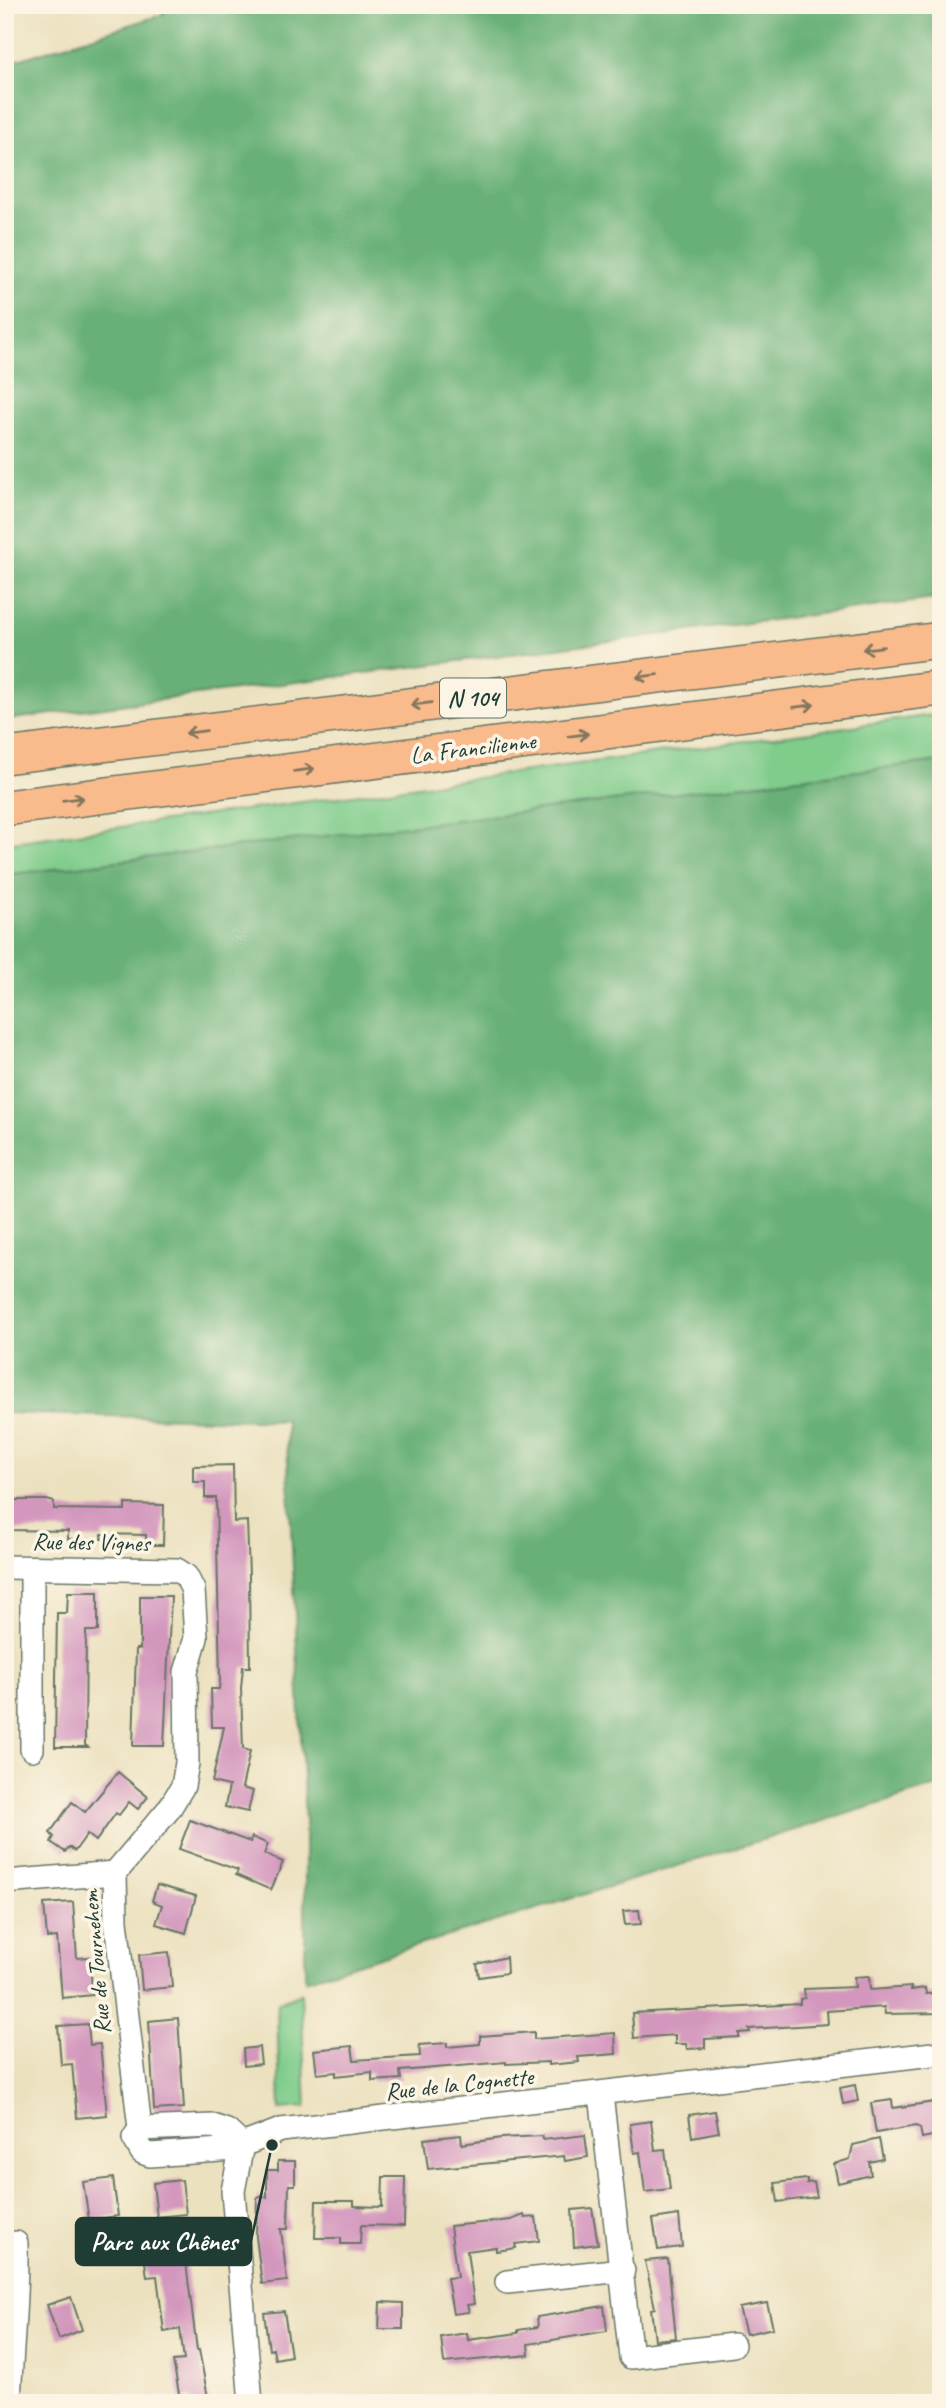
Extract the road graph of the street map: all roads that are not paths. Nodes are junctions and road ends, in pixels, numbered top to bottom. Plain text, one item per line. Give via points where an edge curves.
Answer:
1 (941, 640) edge
2 (933, 692) edge
3 (5, 756) edge
4 (5, 808) edge
5 (5, 1567) edge
6 (32, 1567) junction
7 (177, 1570) joint
8 (32, 1749) dead end
9 (115, 1873) junction
10 (5, 1882) edge
11 (941, 2053) edge
12 (601, 2094) junction
13 (242, 2145) junction
14 (16, 2243) dead end
15 (623, 2270) junction
16 (507, 2282) dead end
17 (733, 2345) dead end
18 (9, 2403) edge
19 (251, 2403) edge

1 -> 3 highway, La Francilienne / N 104
4 -> 2 highway, La Francilienne / N 104
5 - 6 street, Rue des Vignes
6 - 7 street, Rue des Vignes
6 - 8 street
7 - 9 street, Rue de Tournehem via 187,1576 194,1590 196,1637 186,1672 183,1786
9 - 10 street
9 - 13 street, Rue de Tournehem via 116,1921 140,2129 213,2126
11 - 12 street, Rue de la Cognette
12 - 13 street, Rue de la Cognette via 281,2130
12 - 15 street
13 - 19 street via 233,2191
14 - 18 street
15 - 16 street
15 - 17 street via 631,2357

